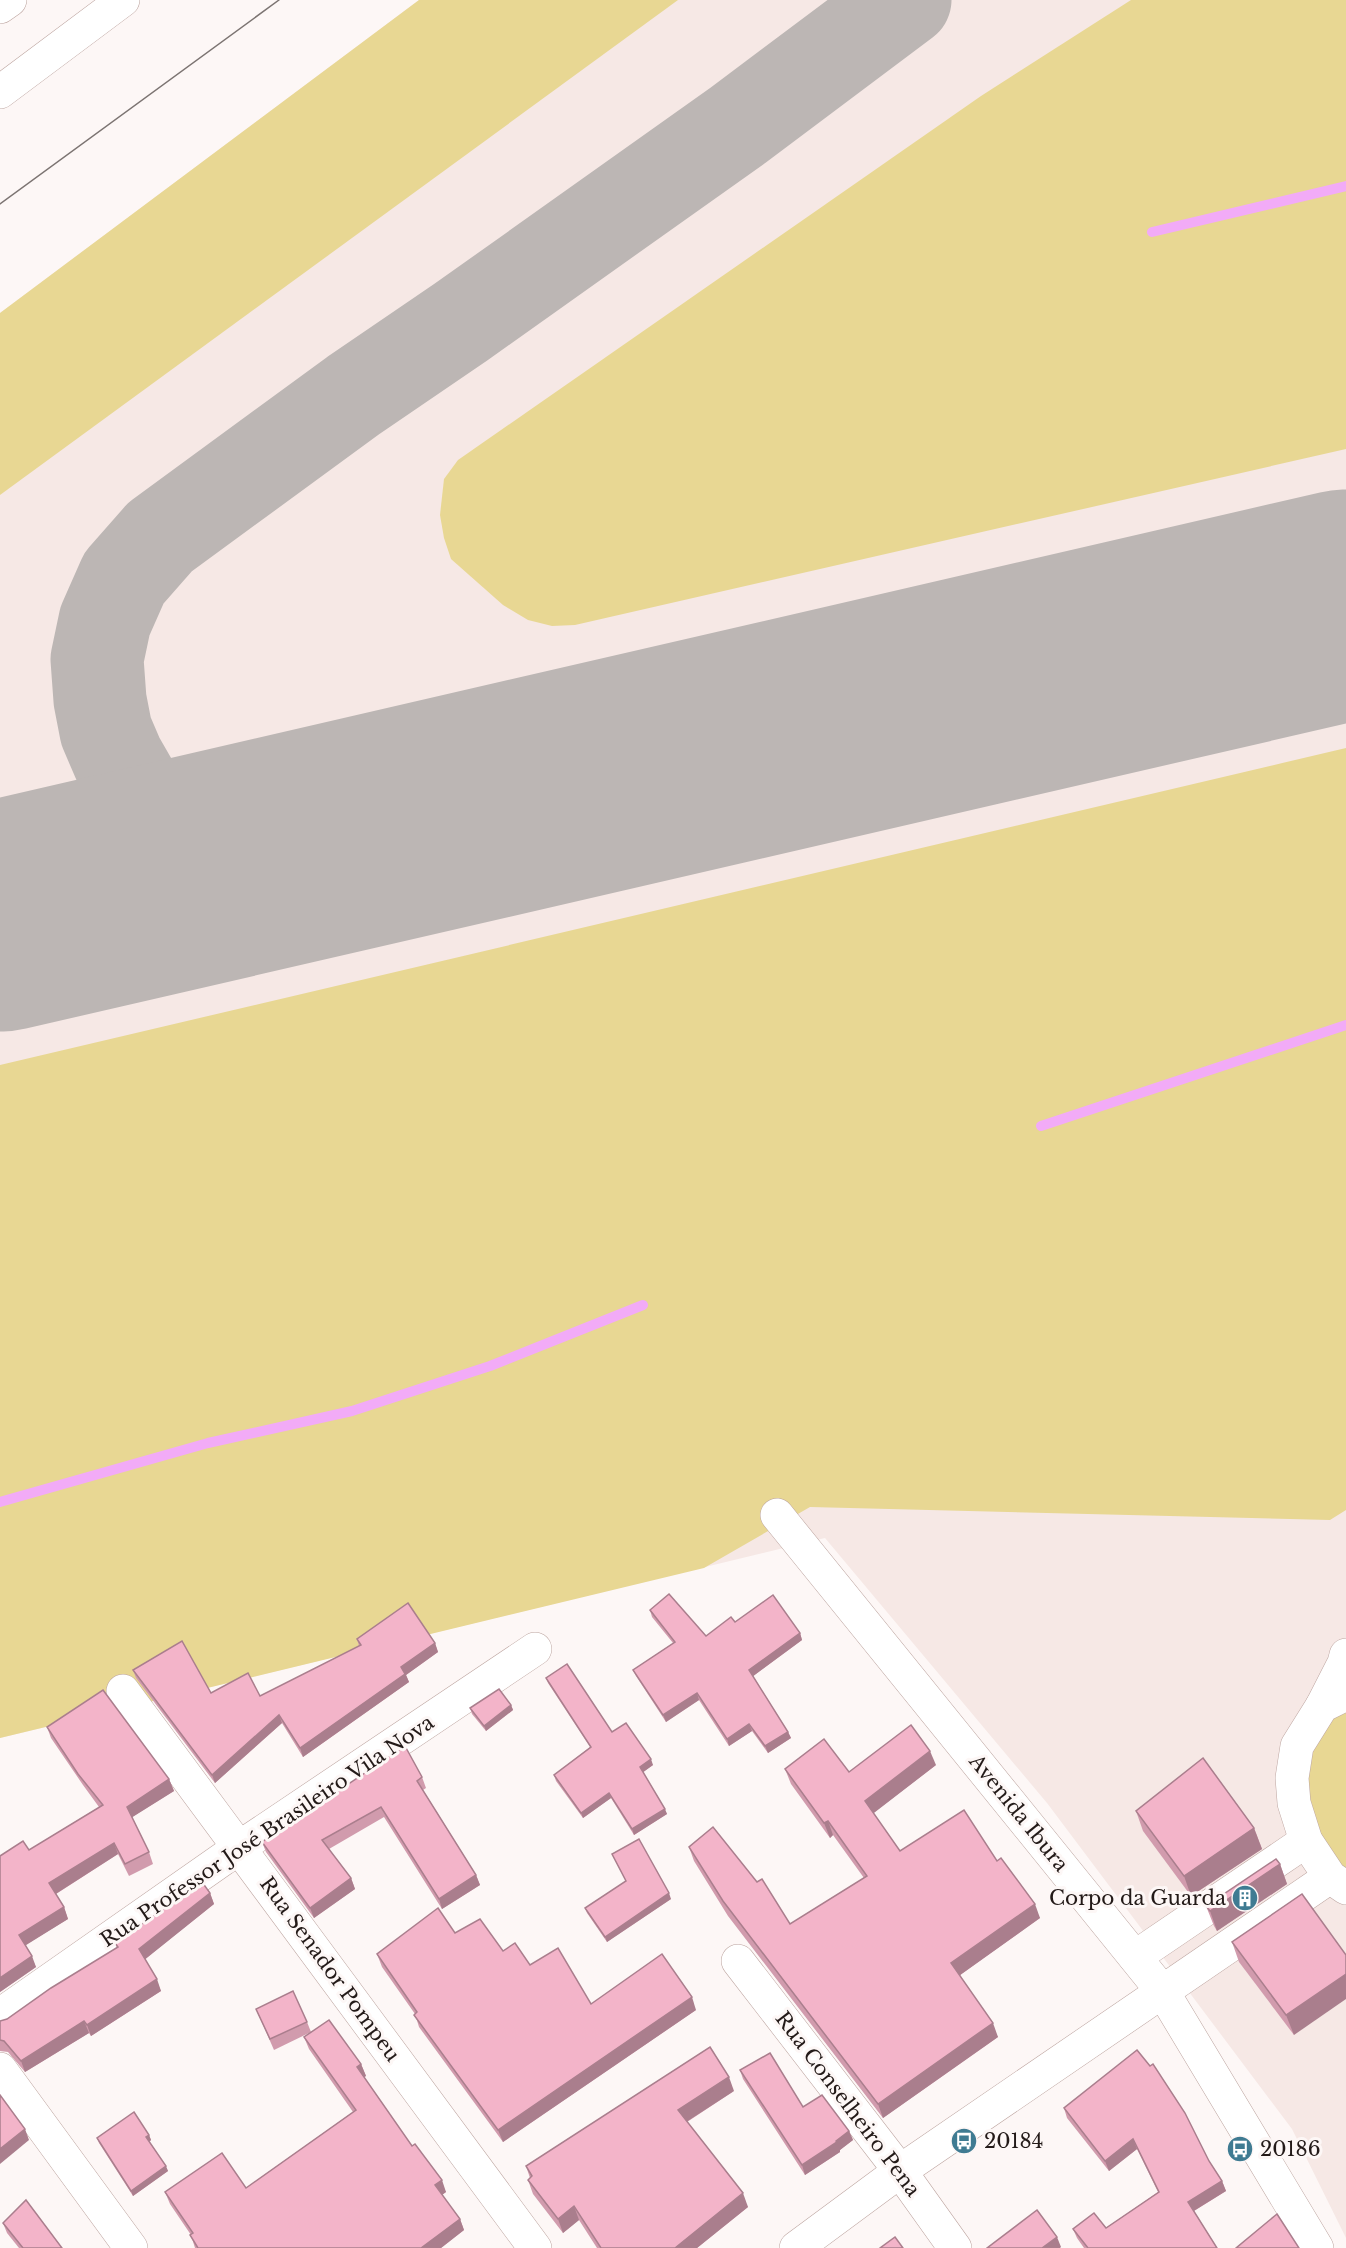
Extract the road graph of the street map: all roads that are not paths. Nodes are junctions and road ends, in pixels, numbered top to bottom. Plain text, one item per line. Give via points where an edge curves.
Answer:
1 (10, 0) edge
2 (123, 0) edge
3 (0, 8) edge
4 (0, 92) edge
5 (777, 1515) dead end
6 (535, 1649) dead end
7 (1346, 1655) edge
8 (123, 1691) dead end
9 (1334, 1700) edge
10 (1306, 1841) junction
11 (240, 1848) junction
12 (1338, 1882) edge
13 (1135, 1957) junction
14 (738, 1961) dead end
15 (1163, 1992) junction
16 (0, 2015) edge
17 (0, 2069) edge
18 (900, 2171) junction
19 (131, 2248) edge
20 (535, 2248) edge
21 (796, 2248) edge
22 (955, 2248) edge
23 (1317, 2248) edge

1 - 3 street
2 - 4 street
5 - 13 street, Avenida Ibura
6 - 11 street, Rua Professor José Brasileiro Vila Nova
7 - 9 street
8 - 11 street, Rua Senador Pompeu
9 - 10 street via 1297,1746 1292,1778 1294,1803
10 - 12 street
10 - 13 street
11 - 16 street, Rua Professor José Brasileiro Vila Nova
11 - 20 street, Rua Senador Pompeu
12 - 15 street
13 - 15 street, Avenida Ibura
14 - 18 street, Rua Conselheiro Pena
15 - 18 street
15 - 23 street, Avenida Ibura
17 - 19 street
18 - 21 street
18 - 22 street, Rua Conselheiro Pena

